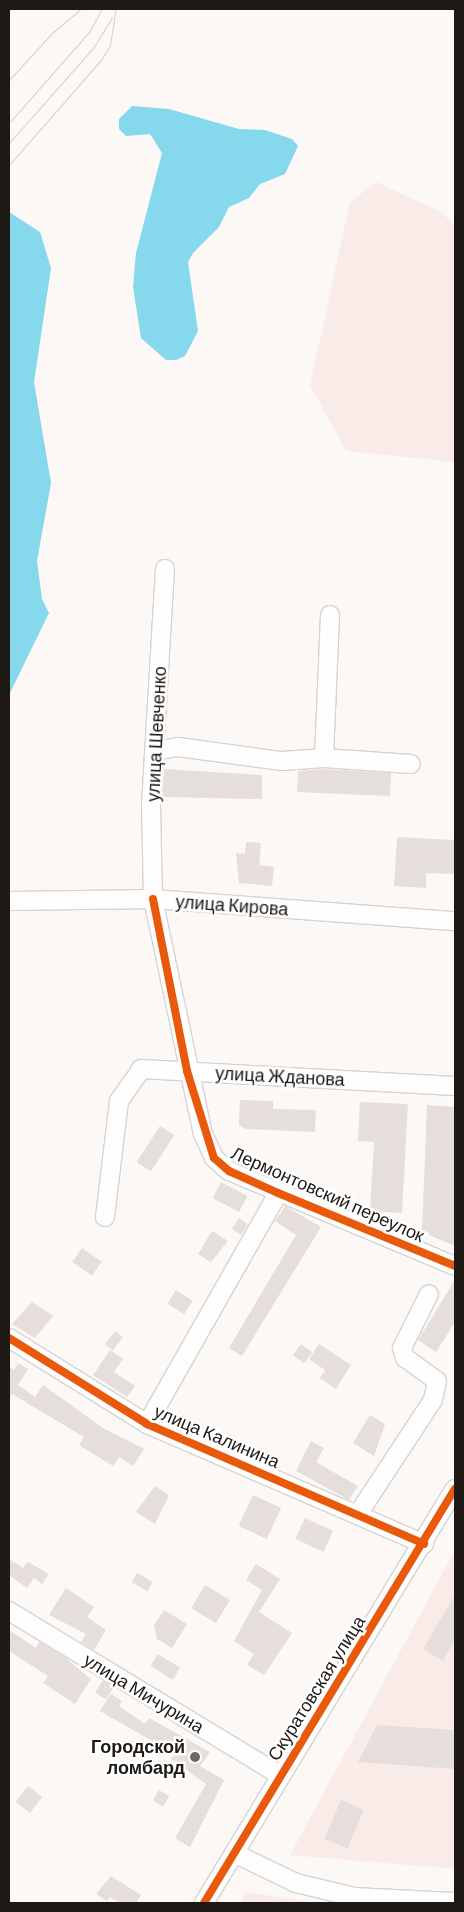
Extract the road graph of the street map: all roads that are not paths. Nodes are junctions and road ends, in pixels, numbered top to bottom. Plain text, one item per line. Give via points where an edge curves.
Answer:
1 (165, 569) dead end
2 (330, 615) dead end
3 (155, 751) junction
4 (324, 758) junction
5 (411, 764) dead end
6 (153, 900) junction
7 (9, 901) edge
8 (455, 921) edge
9 (187, 1071) junction
10 (455, 1086) edge
11 (278, 1193) junction
12 (105, 1217) dead end
13 (455, 1266) edge
14 (429, 1294) dead end
15 (9, 1338) edge
16 (147, 1424) junction
17 (455, 1489) edge
18 (358, 1514) junction
19 (424, 1544) junction
20 (9, 1611) edge
21 (280, 1775) junction
22 (234, 1853) junction
23 (455, 1902) edge
24 (204, 1903) edge

1 - 3 street, улица Шевченко
2 - 4 street
3 - 4 street via 178,747 282,761
3 - 6 street, улица Шевченко
4 - 5 street
6 - 7 street, улица Кирова
6 - 8 street, улица Кирова
6 - 9 street, Лермонтовский переулок
9 - 10 street, улица Жданова
9 - 11 street, Лермонтовский переулок via 214,1158 229,1170
9 - 12 street, улица Жданова via 141,1068 119,1101
11 - 13 street, Лермонтовский переулок
11 - 16 street
14 - 18 street via 402,1348 405,1358 437,1381 433,1400
15 - 16 street, улица Калинина
16 - 18 street, улица Калинина
17 - 19 street, Скуратовская улица
18 - 19 street, улица Калинина
19 - 21 street, Скуратовская улица
20 - 21 street, улица Мичурина
21 - 22 street, Скуратовская улица
22 - 23 street via 296,1883 354,1897
22 - 24 street, Скуратовская улица

